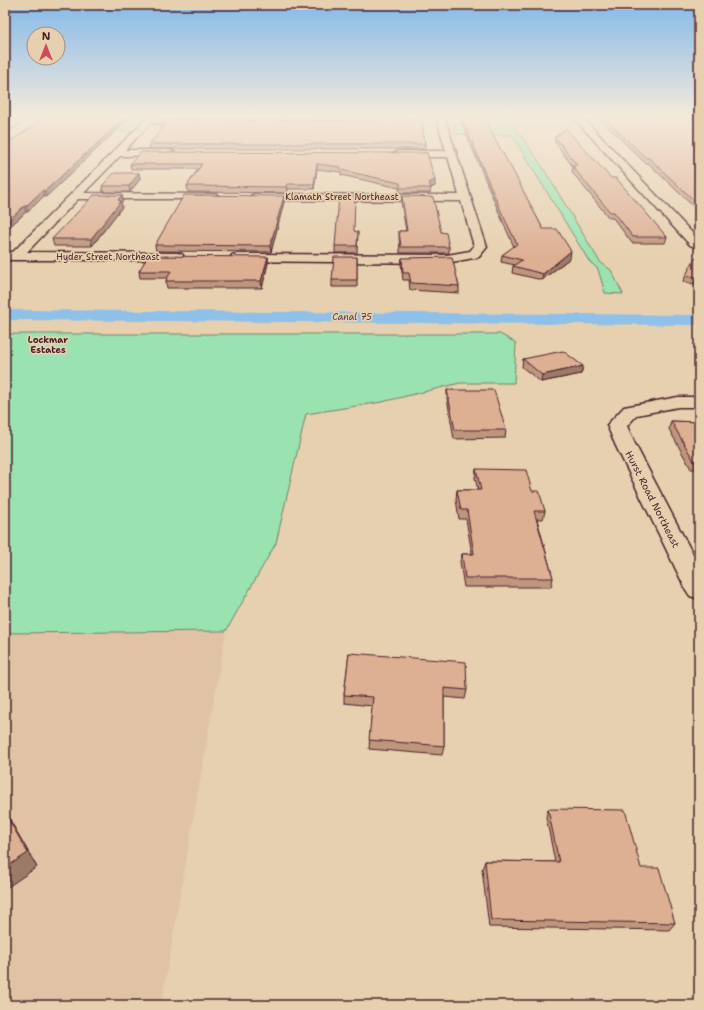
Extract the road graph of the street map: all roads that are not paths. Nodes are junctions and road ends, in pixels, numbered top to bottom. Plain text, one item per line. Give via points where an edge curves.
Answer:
1 (107, 163) edge
2 (455, 163) edge
3 (620, 163) edge
4 (75, 196) junction
5 (228, 197) edge
6 (242, 197) edge
7 (466, 198) junction
8 (699, 245) edge
9 (10, 256) edge
10 (188, 257) edge
11 (225, 258) edge
12 (699, 402) edge
13 (699, 590) edge

1 - 4 street
2 - 7 street
3 - 8 street
4 - 5 street
4 - 9 street
6 - 7 street, Klamath Street Northeast
7 - 11 street via 481,247 474,254 447,259
9 - 10 street, Hyder Street Northeast
12 - 13 street, Hurst Road Northeast via 678,402 631,411 617,425

